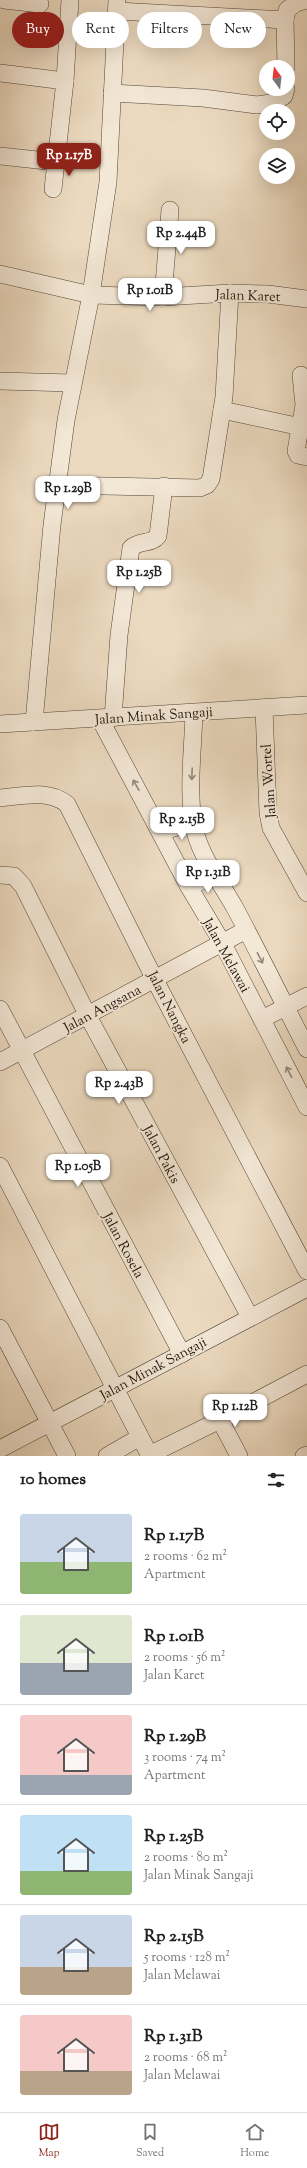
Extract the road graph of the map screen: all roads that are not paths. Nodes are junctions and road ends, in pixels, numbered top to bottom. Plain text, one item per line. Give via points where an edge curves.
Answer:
1 (4, 0) edge
2 (70, 0) edge
3 (307, 0) edge
4 (40, 4) dead end
5 (117, 6) edge
6 (285, 20) junction
7 (286, 60) edge
8 (0, 73) edge
9 (65, 81) junction
10 (112, 93) junction
11 (284, 96) edge
12 (0, 156) edge
13 (56, 162) junction
14 (53, 189) dead end
15 (170, 210) dead end
16 (0, 274) edge
17 (230, 293) junction
18 (91, 295) junction
19 (163, 297) junction
20 (307, 299) edge
21 (301, 375) dead end
22 (0, 381) edge
23 (72, 383) junction
24 (222, 410) junction
25 (301, 427) junction
26 (307, 457) edge
27 (57, 485) junction
28 (164, 486) junction
29 (307, 705) edge
30 (264, 708) junction
31 (194, 713) junction
32 (107, 719) junction
33 (34, 722) junction
34 (0, 724) edge
35 (0, 798) edge
36 (193, 822) junction
37 (161, 832) junction
38 (214, 874) junction
39 (0, 875) edge
40 (189, 887) junction
41 (307, 893) edge
42 (246, 930) junction
43 (223, 944) junction
44 (156, 980) junction
45 (307, 996) edge
46 (286, 1007) junction
47 (0, 1009) edge
48 (88, 1016) junction
49 (262, 1019) junction
50 (307, 1048) edge
51 (22, 1051) junction
52 (0, 1062) edge
53 (307, 1107) edge
54 (0, 1166) edge
55 (307, 1270) edge
56 (307, 1288) edge
57 (250, 1317) junction
58 (0, 1328) edge
59 (182, 1354) junction
60 (307, 1374) edge
61 (114, 1388) junction
62 (220, 1420) junction
63 (49, 1424) junction
64 (140, 1437) junction
65 (0, 1449) edge
66 (149, 1455) edge
67 (67, 1456) edge
68 (107, 1456) edge
69 (239, 1456) edge

1 - 4 street
2 - 9 street
3 - 6 street via 289,7
5 - 6 street
5 - 10 street
6 - 7 street
8 - 9 street
9 - 13 street
10 - 11 street via 257,104 271,103
10 - 18 street via 108,182
12 - 13 street
13 - 14 street
15 - 19 street
16 - 18 street, Jalan Karet
17 - 19 street, Jalan Karet
17 - 20 street, Jalan Karet
17 - 24 street
18 - 19 street, Jalan Karet
18 - 23 street
21 - 25 street via 304,405
22 - 23 street
23 - 27 street
24 - 25 street
24 - 28 street via 211,479 207,486
25 - 26 street via 296,453
27 - 28 street
27 - 33 street
28 - 32 street via 158,536 151,541 136,543 131,548
29 - 30 street, Jalan Minak Sangaji
30 - 31 street, Jalan Minak Sangaji
30 - 41 street, Jalan Wortel via 271,828
31 - 32 street, Jalan Minak Sangaji
31 -> 36 street, Jalan Melawai via 191,781
32 - 33 street, Jalan Minak Sangaji
37 -> 32 street, Jalan Melawai
33 - 34 street, Jalan Minak Sangaji
35 - 44 street, Jalan Nangka via 42,794 58,797 67,804
36 - 37 street
36 - 38 street, Jalan Melawai
37 - 40 street, Jalan Melawai
38 - 40 street
38 - 42 street, Jalan Melawai
39 - 48 street, Jalan Pakis via 14,876 23,886
40 - 43 street, Jalan Melawai
42 - 43 street, Jalan Angsana
42 -> 46 street, Jalan Melawai
43 - 44 street, Jalan Angsana
43 - 49 street, Jalan Melawai
44 - 48 street, Jalan Angsana
44 - 55 street, Jalan Nangka
45 - 46 street
46 - 49 street
46 - 50 street, Jalan Melawai
47 - 51 street, Jalan Rosela
48 - 51 street, Jalan Angsana
48 - 57 street, Jalan Pakis
53 -> 49 street, Jalan Melawai
51 - 52 street, Jalan Angsana
51 - 59 street, Jalan Rosela
54 - 61 street
56 - 57 street, Jalan Minak Sangaji
57 - 59 street, Jalan Minak Sangaji
58 - 63 street
59 - 61 street, Jalan Minak Sangaji
60 - 62 street
61 - 63 street, Jalan Minak Sangaji
61 - 64 street
62 - 66 street
62 - 69 street
63 - 65 street, Jalan Minak Sangaji
63 - 67 street
64 - 66 street
64 - 68 street

